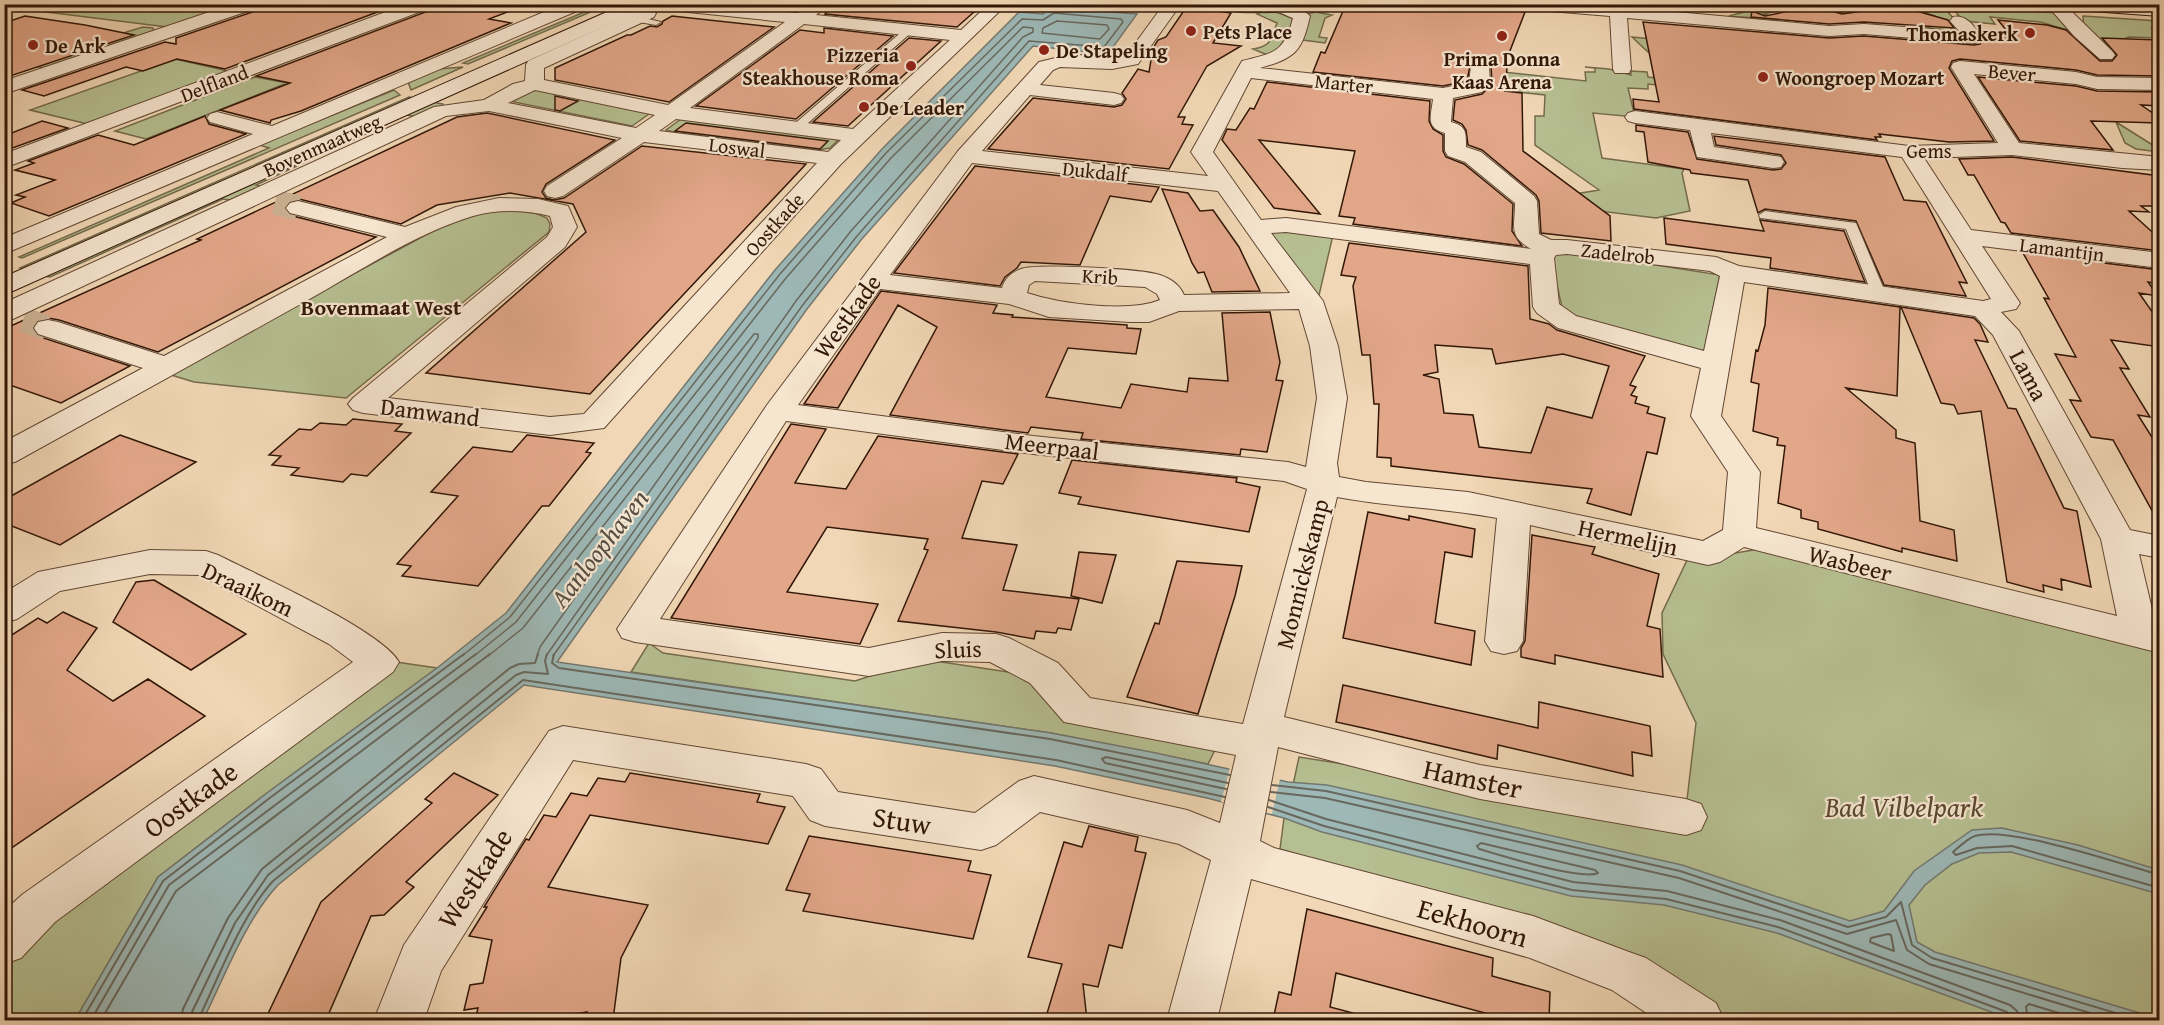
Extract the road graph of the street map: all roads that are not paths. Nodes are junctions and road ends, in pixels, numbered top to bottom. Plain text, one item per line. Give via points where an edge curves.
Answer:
1 (251, 4) edge
2 (424, 4) edge
3 (614, 4) edge
4 (821, 4) edge
5 (849, 4) edge
6 (999, 4) edge
7 (1223, 4) edge
8 (1526, 4) edge
9 (2054, 4) edge
10 (2063, 4) edge
11 (2076, 5) edge
12 (536, 6) dead end
13 (1151, 6) edge
14 (1180, 6) edge
15 (1274, 6) edge
16 (2160, 6) edge
17 (571, 8) edge
18 (1616, 9) edge
19 (1650, 9) edge
20 (2160, 11) edge
21 (648, 13) edge
22 (800, 20) junction
23 (1959, 21) dead end
24 (825, 22) junction
25 (908, 31) junction
26 (964, 36) junction
27 (2106, 55) dead end
28 (1480, 66) dead end
29 (1622, 69) dead end
30 (1244, 71) junction
31 (454, 82) junction
32 (2160, 84) edge
33 (6, 86) edge
34 (1025, 89) junction
35 (509, 94) junction
36 (1443, 94) junction
37 (1114, 99) dead end
38 (672, 112) junction
39 (1635, 117) dead end
40 (217, 118) dead end
41 (1699, 125) junction
42 (796, 128) junction
43 (274, 133) junction
44 (640, 135) junction
45 (857, 136) junction
46 (2012, 149) junction
47 (1909, 152) junction
48 (966, 156) junction
49 (833, 159) junction
50 (4, 162) edge
51 (1773, 162) dead end
52 (2160, 164) edge
53 (1225, 185) junction
54 (544, 198) junction
55 (298, 208) tunnel mouth
56 (1766, 216) dead end
57 (1257, 227) junction
58 (408, 235) junction
59 (1964, 236) junction
60 (4, 247) edge
61 (1544, 253) junction
62 (2160, 261) edge
63 (4, 270) edge
64 (879, 273) junction
65 (1733, 273) junction
66 (4, 288) edge
67 (1015, 289) junction
68 (1879, 294) junction
69 (1310, 301) junction
70 (1175, 303) junction
71 (1983, 309) junction
72 (20, 319) edge
73 (1716, 363) junction
74 (168, 367) junction
75 (778, 411) junction
76 (593, 423) joint
77 (4, 455) edge
78 (1324, 484) junction
79 (1514, 512) junction
80 (1739, 535) junction
81 (2118, 539) junction
82 (2160, 547) edge
83 (4, 610) edge
84 (635, 629) joint
85 (2150, 638) edge
86 (1504, 641) dead end
87 (380, 662) joint
88 (563, 742) joint
89 (1251, 780) junction
90 (1686, 817) dead end
91 (4, 943) edge
92 (399, 1020) edge
93 (1192, 1020) edge
94 (1699, 1020) edge

1 - 33 street
2 - 50 street, Delfland
3 - 31 street, Bovenmaatweg
4 - 22 street
5 - 24 street
6 - 26 street, Oostkade
7 - 15 street via 1264,9
8 - 18 street
9 - 27 street
10 - 11 street
11 - 16 street
11 - 20 street
12 - 17 street
13 - 14 street
14 - 34 street, Westkade via 1132,60 1055,62 1046,66
15 - 30 street via 1302,16 1296,42 1284,56 1249,65
17 - 43 street, Bovenmaatweg
18 - 19 street
18 - 29 street
19 - 23 street via 1829,31 1864,29 1974,38
21 - 22 street
21 - 31 street, Bovenmaatweg
21 - 35 street via 535,65
22 - 24 street
22 - 38 street
24 - 25 street
25 - 26 street
25 - 42 lane
26 - 45 street, Oostkade
28 - 36 street, Marter via 1480,83 1475,88
30 - 36 street, Marter
30 - 53 street, Monnickskamp via 1202,152
31 - 35 street, Loswal
31 - 63 street, Bovenmaatweg
31 - 66 street, Bovenmaatweg
32 - 46 street, Bever via 2097,83 1960,67
34 - 37 street
34 - 48 street, Westkade
35 - 38 street, Loswal
35 - 44 street, Loswal
35 - 72 street, Bovenmaatweg via 441,111
36 - 61 street via 1441,125 1455,129 1456,151 1473,157 1526,201 1527,237
38 - 42 street, Loswal
38 - 44 street
39 - 41 street, Gems
40 - 43 street, Bovenmaatweg
41 - 47 street, Gems
41 - 51 street via 1705,152
42 - 45 street, Loswal
43 - 60 street, Bovenmaatweg
44 - 49 street, Loswal
44 - 54 street
45 - 49 street, Oostkade
46 - 47 street, Gems
46 - 52 street, Gems
47 - 59 street
48 - 53 street, Dukdalf
48 - 64 street, Westkade
49 - 76 street, Oostkade
53 - 57 street, Monnickskamp
54 - 58 street, Damwand via 450,214
54 - 76 street, Damwand via 560,211 565,226 556,242 363,404 550,426
55 - 58 street
56 - 68 lane via 1851,226
57 - 61 street, Zadelrob via 1286,225
57 - 69 street, Monnickskamp
58 - 74 street, Damwand
59 - 62 street, Lamantijn
59 - 71 street via 2007,303
61 - 65 street, Zadelrob via 1567,247 1716,264
61 - 73 street via 1546,307 1567,322
64 - 67 street, Krib
64 - 75 street, Westkade
65 - 68 street, Zadelrob
65 - 73 street
67 - 70 street, Krib via 1049,309 1149,314
67 - 70 street, Krib via 1030,274 1151,280 1168,289
68 - 71 street, Zadelrob
69 - 70 street, Krib
69 - 78 street, Monnickskamp via 1324,346 1332,398 1321,463
71 - 81 street, Lama via 2005,332
72 - 74 street
73 - 80 street via 1706,416 1744,472
74 - 77 street, Damwand
75 - 78 street, Meerpaal via 1033,445 1288,472
75 - 84 street, Westkade
78 - 79 street, Hermelijn via 1468,502
78 - 89 street, Monnickskamp
79 - 80 street, Hermelijn via 1708,554
79 - 86 street
80 - 85 street, Wasbeer
81 - 82 street
81 - 85 street, Lama
83 - 87 street, Draaikom via 50,581 150,562 206,563 342,635
84 - 89 street, Sluis via 869,662 942,646 996,648 1044,673 1078,711
87 - 91 street, Oostkade via 39,908
88 - 89 street, Stuw via 806,781 825,808 981,832 1035,793 1187,828
88 - 92 street, Westkade via 421,960
89 - 90 street, Hamster via 1480,783
89 - 93 street, Monnickskamp
89 - 94 street, Eekhoorn via 1266,865 1533,937 1629,974

